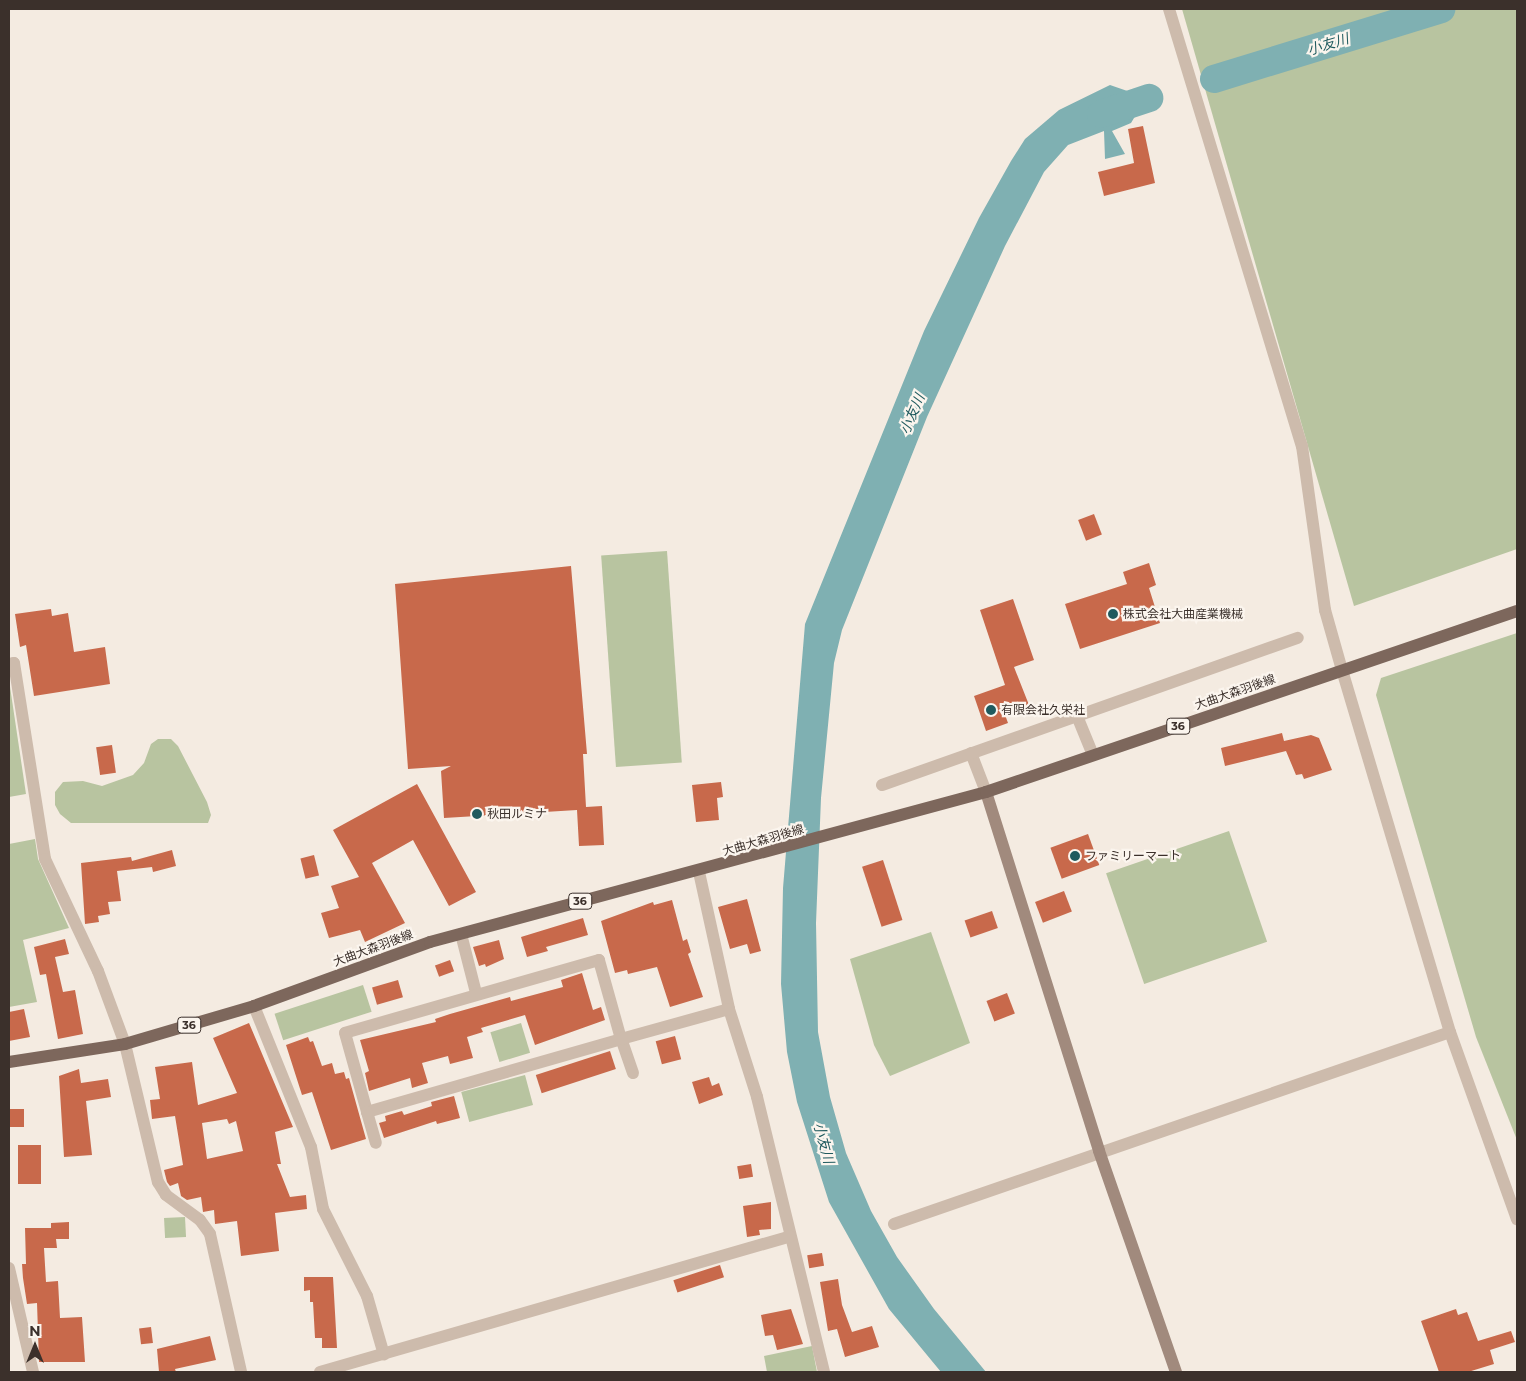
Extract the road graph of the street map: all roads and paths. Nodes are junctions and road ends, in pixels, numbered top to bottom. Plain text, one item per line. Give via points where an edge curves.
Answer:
1 (1169, 9) edge
2 (1517, 611) edge
3 (1298, 638) dead end
4 (9, 664) edge
5 (1342, 670) junction
6 (1076, 716) junction
7 (971, 753) junction
8 (1093, 755) junction
9 (882, 785) dead end
10 (986, 792) junction
11 (699, 872) junction
12 (462, 934) junction
13 (476, 993) junction
14 (254, 1006) junction
15 (729, 1009) junction
16 (1450, 1032) junction
17 (621, 1039) junction
18 (125, 1044) junction
19 (9, 1062) edge
20 (633, 1073) dead end
21 (367, 1112) junction
22 (376, 1143) dead end
23 (1099, 1151) junction
24 (1517, 1219) edge
25 (894, 1224) dead end
26 (790, 1236) junction
27 (9, 1268) edge
28 (384, 1355) junction
29 (33, 1372) edge
30 (242, 1372) edge
31 (320, 1372) edge
32 (824, 1372) edge
33 (1176, 1372) edge

1 - 5 street via 1302,446 1325,610
2 - 5 main road, 大曲大森羽後線 / 36
3 - 6 street
4 - 18 street via 14,663 45,859 98,971
5 - 8 main road, 大曲大森羽後線 / 36
5 - 16 street
6 - 7 street
6 - 8 street
7 - 9 street
7 - 10 street
8 - 10 main road, 大曲大森羽後線 / 36
10 - 11 main road, 大曲大森羽後線 / 36
10 - 23 street
11 - 12 main road, 大曲大森羽後線 / 36 via 620,890
11 - 15 street
12 - 13 street
12 - 14 main road, 大曲大森羽後線 / 36
13 - 17 street via 598,960
13 - 21 street via 345,1033
14 - 18 main road, 大曲大森羽後線 / 36
14 - 28 street via 311,1147 323,1209 366,1296
15 - 17 street
15 - 26 street via 757,1097
16 - 23 street
16 - 24 street
17 - 20 street
17 - 21 street
18 - 19 main road, 大曲大森羽後線 / 36
18 - 30 street via 158,1182 166,1196 200,1220 210,1234
21 - 22 street
23 - 25 street
23 - 33 street
26 - 28 street
26 - 32 street
27 - 29 street
28 - 31 street

